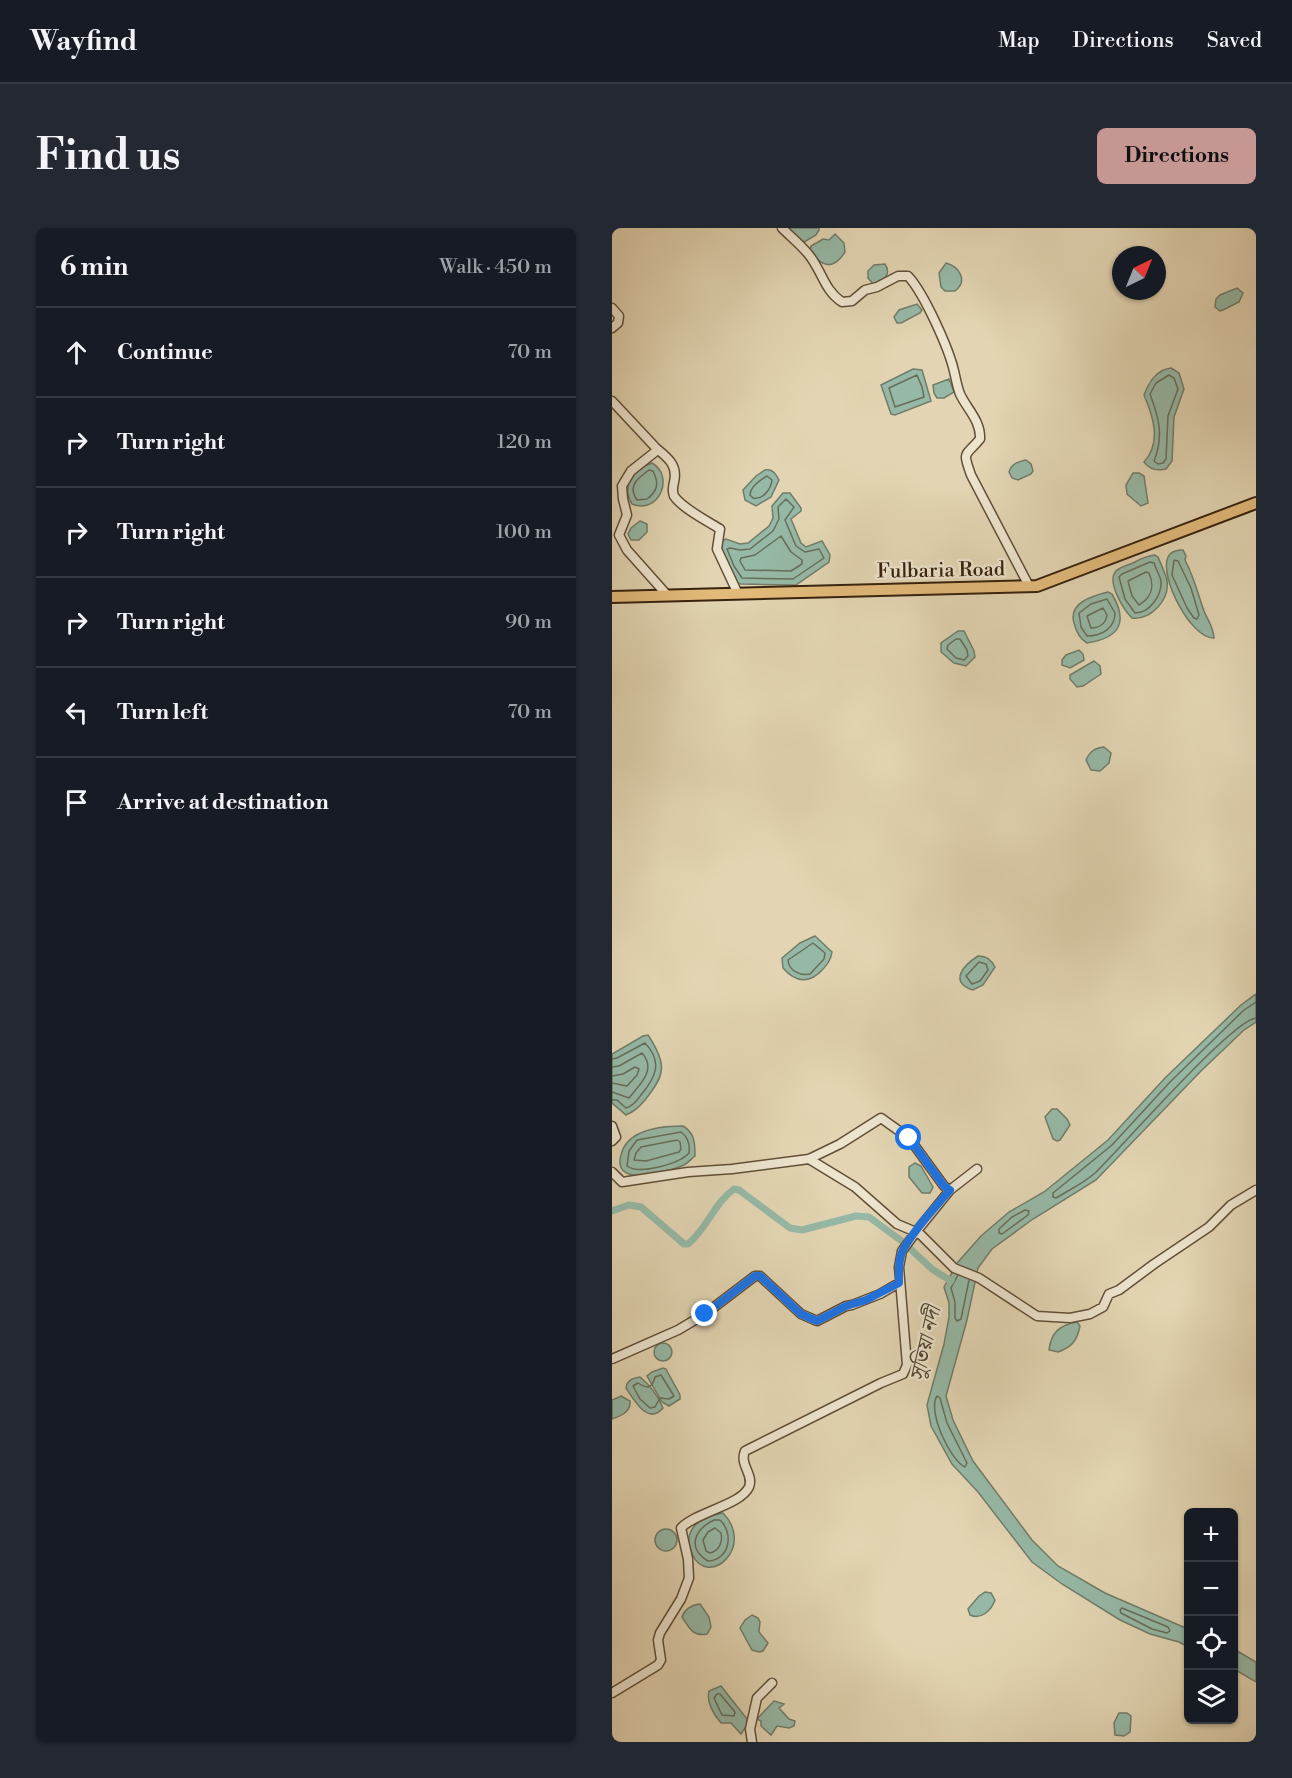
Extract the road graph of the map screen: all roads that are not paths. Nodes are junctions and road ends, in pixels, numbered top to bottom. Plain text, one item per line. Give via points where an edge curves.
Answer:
1 (782, 228) edge
2 (612, 308) edge
3 (612, 328) edge
4 (612, 401) edge
5 (656, 448) junction
6 (1256, 503) edge
7 (1029, 586) junction
8 (738, 594) junction
9 (667, 596) junction
10 (612, 597) edge
11 (612, 1126) edge
12 (612, 1141) edge
13 (809, 1159) junction
14 (977, 1169) dead end
15 (612, 1172) edge
16 (950, 1190) junction
17 (1256, 1190) edge
18 (916, 1232) junction
19 (899, 1283) junction
20 (612, 1359) edge
21 (772, 1683) dead end
22 (612, 1693) edge
23 (752, 1742) edge

1 - 7 street via 810,255 827,288 842,302 852,301 865,290 898,276 908,276 918,287 944,340 961,395 980,432 980,439 965,458 971,475
2 - 3 street via 619,316
4 - 5 street
5 - 8 street via 670,459 676,471 674,495 720,530 717,549
5 - 9 street via 631,471 622,486 627,515 620,535 627,550
6 - 7 main road, Fulbaria Road
7 - 8 main road, Fulbaria Road
8 - 9 main road, Fulbaria Road
9 - 10 main road, Fulbaria Road
11 - 12 street via 616,1137
13 - 15 street via 622,1182
13 - 16 street via 880,1118 909,1138
13 - 18 street via 855,1187 897,1224
14 - 16 street
16 - 18 street
17 - 18 street via 1231,1205 1209,1227 1109,1294 1103,1307 1070,1318 1037,1316 979,1278 954,1268
18 - 19 street via 905,1247
19 - 20 street via 817,1321 801,1314 760,1276 755,1276 678,1330
19 - 22 street via 907,1365 903,1374 745,1451 742,1461 750,1482 743,1494 681,1528 688,1578 681,1599 660,1633 661,1660
21 - 23 street via 757,1698 750,1729

